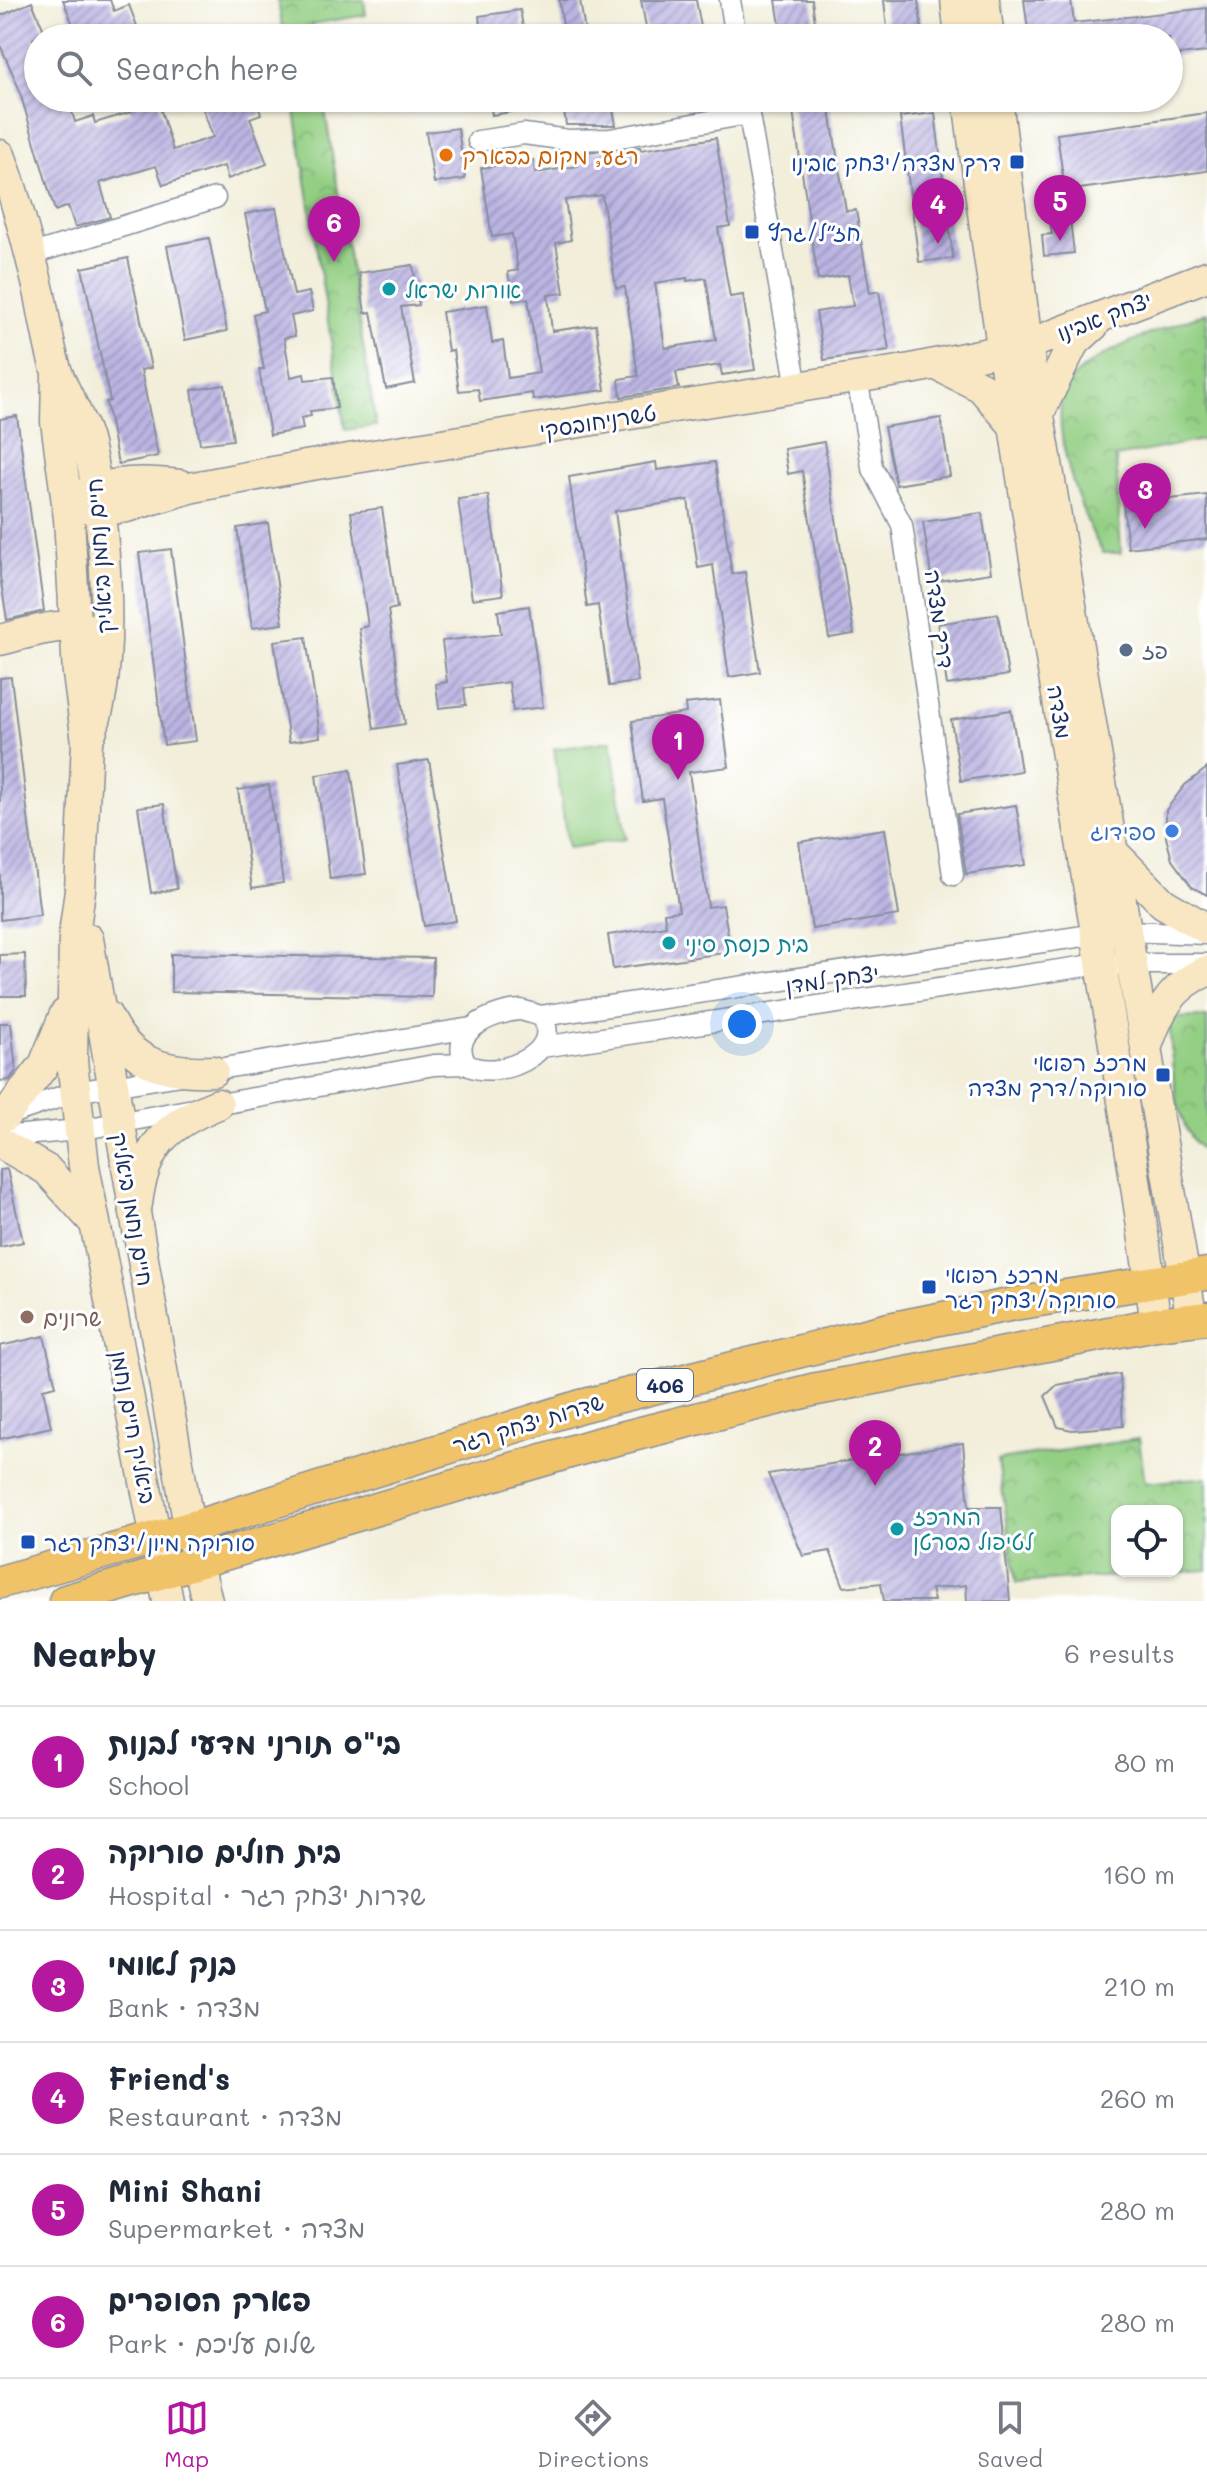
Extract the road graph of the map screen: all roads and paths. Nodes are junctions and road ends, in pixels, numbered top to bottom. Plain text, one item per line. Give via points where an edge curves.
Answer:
1 (730, 0) edge
2 (956, 0) edge
3 (984, 0) edge
4 (734, 24) edge
5 (959, 24) edge
6 (987, 24) edge
7 (722, 112) edge
8 (748, 112) edge
9 (971, 112) edge
10 (998, 112) edge
11 (478, 141) dead end
12 (0, 155) edge
13 (215, 198) dead end
14 (29, 255) junction
15 (1207, 276) edge
16 (1006, 293) junction
17 (1101, 319) junction
18 (1014, 347) junction
19 (935, 364) junction
20 (57, 373) junction
21 (857, 377) junction
22 (797, 387) junction
23 (1025, 418) junction
24 (98, 498) junction
25 (67, 502) junction
26 (105, 634) junction
27 (76, 635) junction
28 (0, 640) edge
29 (87, 742) junction
30 (1112, 851) junction
31 (953, 875) dead end
32 (1111, 932) junction
33 (1207, 932) edge
34 (1115, 963) junction
35 (1207, 964) edge
36 (1207, 971) edge
37 (86, 994) junction
38 (541, 1016) junction
39 (471, 1028) junction
40 (542, 1047) junction
41 (1145, 1051) junction
42 (466, 1064) junction
43 (213, 1071) junction
44 (113, 1087) junction
45 (75, 1092) junction
46 (218, 1104) junction
47 (118, 1123) junction
48 (1, 1128) edge
49 (79, 1130) junction
50 (135, 1221) junction
51 (96, 1225) junction
52 (1196, 1275) edge
53 (1150, 1282) junction
54 (1199, 1319) edge
55 (1156, 1324) junction
56 (190, 1528) junction
57 (155, 1536) junction
58 (199, 1563) junction
59 (0, 1582) edge
60 (165, 1587) edge
61 (65, 1601) edge
62 (207, 1601) edge

1 - 4 street
2 - 5 street
3 - 6 street
7 - 11 street via 610,139 524,134
8 - 22 street
9 - 16 street, מצדה
10 - 16 street, מצדה
12 - 14 street, חיים נחמן ביאליק
13 - 14 street
14 - 20 street, חיים נחמן ביאליק
15 - 17 street, יצחק אבינו
16 - 17 street via 1057,318
16 - 18 street, מצדה
16 - 19 street via 976,332
17 - 18 street, יצחק אבינו
17 - 23 street via 1073,344
18 - 19 street, טשרניחובסקי
18 - 23 street, מצדה
19 - 21 street, טשרניחובסקי
19 - 23 street
20 - 24 street, חיים נחמן ביאליק via 81,419
20 - 25 street, חיים נחמן ביאליק via 56,422
21 - 22 street, טשרניחובסקי
21 - 31 street, דרך מצדה via 872,467 902,525
22 - 24 street, טשרניחובסקי via 194,487 146,482
23 - 30 street, מצדה
23 - 32 street, מצדה
24 - 25 street, טשרניחובסקי
24 - 26 street, חיים נחמן ביאליק
25 - 27 street, חיים נחמן ביאליק
26 - 27 street
26 - 29 street, חיים נחמן ביאליק via 102,700
27 - 28 street via 47,647
27 - 29 street, חיים נחמן ביאליק
29 - 37 street, חיים נחמן ביאליק via 80,890
30 - 32 street, מצדה
30 - 33 street via 1163,903
32 - 33 street, יצחק למדן
32 - 34 street, מצדה
32 - 38 street, יצחק למדן
34 - 35 street, יצחק למדן
34 - 40 street, יצחק למדן
34 - 41 street, מצדה
34 - 53 street, מצדה
36 - 41 street via 1187,980 1166,1000
37 - 43 street via 138,1058 166,1069
37 - 44 street, חיים נחמן ביאליק
37 - 45 street, חיים נחמן ביאליק
37 - 48 street
38 - 39 street via 510,1011
38 - 40 street via 548,1034
39 - 42 street via 461,1052
39 - 43 street
40 - 42 street via 502,1068 480,1070
41 - 52 street, מצדה
42 - 46 street via 434,1065
43 - 44 street
44 - 45 street
44 - 47 street, חיים נחמן ביאליק
45 - 48 street
45 - 49 street, חיים נחמן ביאליק
46 - 47 street
46 - 50 street via 165,1132 143,1174
47 - 49 street
47 - 50 street, חיים נחמן ביאליק
48 - 49 street
48 - 51 street
49 - 51 street, ביאליק חיים נחמן
50 - 56 street, חיים נחמן ביאליק
51 - 57 street, ביאליק חיים נחמן
52 - 53 main road, שדרות יצחק רגר / 406
52 - 54 street, מצדה
53 - 55 street, מצדה
53 - 56 main road, שדרות יצחק רגר / 406 via 889,1329 581,1406
54 - 55 main road, שדרות יצחק רגר / 406
55 - 58 main road, שדרות יצחק רגר / 406 via 796,1394 597,1444
56 - 57 main road, שדרות יצחק רגר / 406
56 - 58 street, חיים נחמן ביאליק
57 - 59 main road, שדרות יצחק רגר / 406
57 - 60 street, ביאליק חיים נחמן
58 - 60 main road, שדרות יצחק רגר / 406
58 - 62 street, חיים נחמן ביאליק
60 - 61 main road, שדרות יצחק רגר / 406

